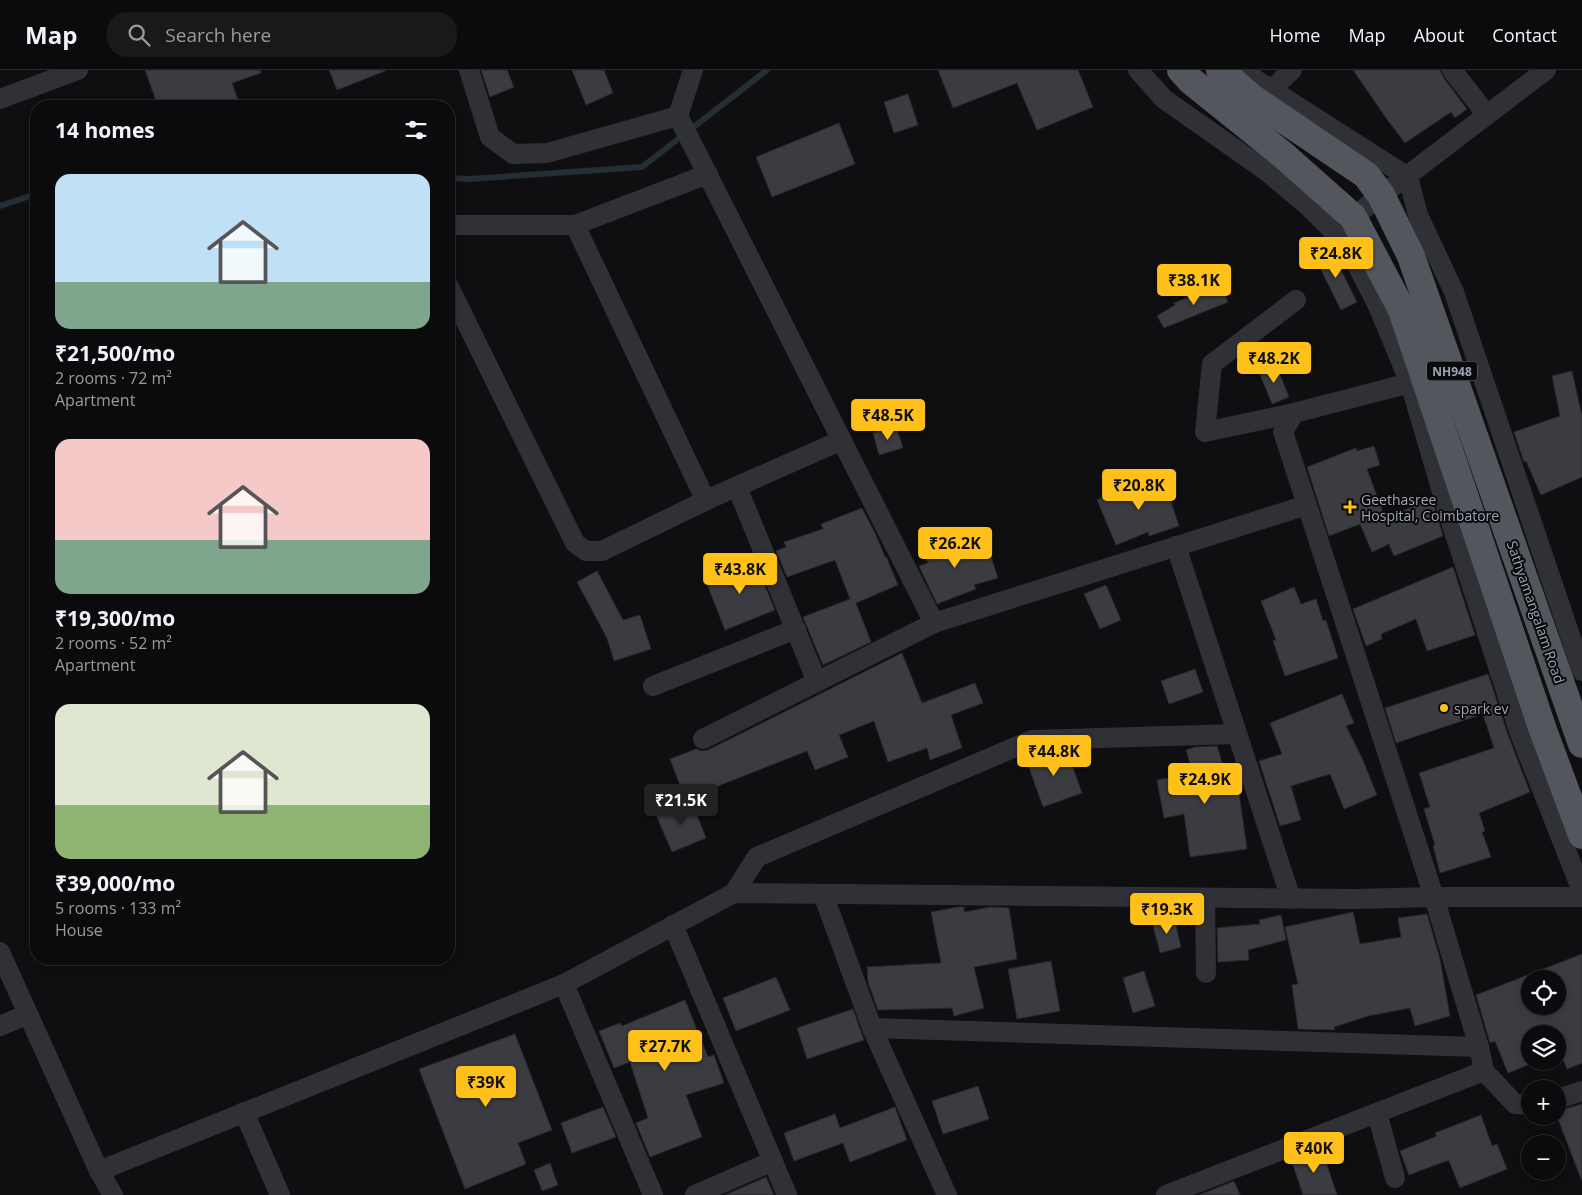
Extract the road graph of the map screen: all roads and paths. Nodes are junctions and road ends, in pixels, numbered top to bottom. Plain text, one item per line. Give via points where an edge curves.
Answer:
1 (78, 70) edge
2 (469, 70) edge
3 (693, 70) edge
4 (1138, 70) edge
5 (1181, 70) edge
6 (1220, 70) edge
7 (1249, 70) edge
8 (1292, 70) edge
9 (1452, 70) edge
10 (1546, 70) edge
11 (1271, 90) junction
12 (0, 99) edge
13 (679, 116) junction
14 (1487, 116) junction
15 (707, 173) junction
16 (1408, 177) junction
17 (1381, 195) junction
18 (1353, 217) junction
19 (455, 225) edge
20 (575, 225) junction
21 (455, 298) edge
22 (1296, 300) dead end
23 (1410, 384) junction
24 (1294, 413) junction
25 (842, 440) junction
26 (737, 487) junction
27 (706, 501) junction
28 (1307, 504) junction
29 (1176, 546) junction
30 (934, 623) junction
31 (796, 629) junction
32 (1582, 671) edge
33 (817, 682) junction
34 (653, 686) dead end
35 (1238, 734) junction
36 (703, 739) dead end
37 (1582, 744) edge
38 (1582, 835) edge
39 (1582, 890) edge
40 (734, 893) junction
41 (824, 894) junction
42 (1434, 897) junction
43 (1582, 897) edge
44 (1205, 898) junction
45 (1291, 899) junction
46 (673, 925) junction
47 (0, 952) edge
48 (1206, 973) dead end
49 (564, 984) junction
50 (28, 1014) junction
51 (0, 1026) edge
52 (872, 1028) junction
53 (1479, 1047) junction
54 (1484, 1071) junction
55 (1582, 1090) edge
56 (1566, 1096) edge
57 (1521, 1104) edge
58 (244, 1112) junction
59 (1377, 1113) junction
60 (773, 1161) junction
61 (98, 1171) junction
62 (1396, 1178) dead end
63 (113, 1195) edge
64 (280, 1195) edge
65 (653, 1195) edge
66 (695, 1195) edge
67 (787, 1195) edge
68 (947, 1195) edge
69 (1166, 1195) edge

1 - 12 street
2 - 13 street via 490,136 513,154 547,153
3 - 13 street
4 - 23 street via 1164,99 1265,170 1330,228 1352,256 1377,304
5 - 18 highway, NH948
6 - 17 highway, Sathyamangalam Road / NH948 via 1252,98 1366,175
7 - 11 street via 1253,78
8 - 11 street
9 - 14 street
10 - 14 street
11 - 16 street
13 - 15 street
14 - 16 street
15 - 20 street
15 - 25 street
16 - 17 street
16 - 32 street via 1418,215 1454,292
17 - 18 street
17 - 37 highway, Sathyamangalam Road / NH948 via 1411,256
18 - 38 highway, NH948 via 1402,310 1542,730
19 - 20 street
20 - 27 street
21 - 27 street via 574,542 586,551 602,551
22 - 24 street via 1212,364 1205,432
23 - 24 street
23 - 39 street via 1519,731
24 - 28 street via 1283,432
25 - 26 street
25 - 30 street
26 - 27 street
26 - 31 street
28 - 29 street
28 - 42 street
29 - 30 street
29 - 35 street
30 - 33 street
31 - 33 street
31 - 34 street
33 - 36 street
35 - 40 street via 1032,740 757,856
35 - 45 street
40 - 41 street
40 - 46 street
41 - 44 street
41 - 52 street
42 - 43 street
42 - 45 street
42 - 53 street
44 - 45 street
44 - 48 street
46 - 49 street
46 - 60 street
47 - 50 street
49 - 58 street
49 - 65 street
50 - 51 street
50 - 61 street
52 - 53 street
52 - 68 street
53 - 54 street
54 - 57 street via 1515,1104
54 - 59 street
55 - 56 street
58 - 61 street
58 - 64 street
59 - 62 street
59 - 69 street
60 - 66 street
60 - 67 street
61 - 63 street

